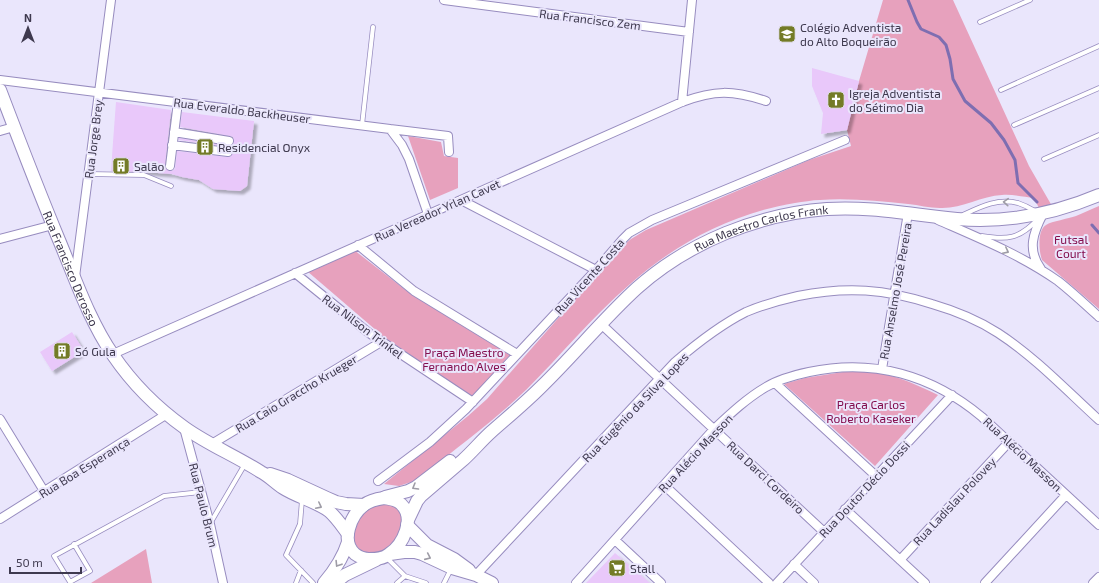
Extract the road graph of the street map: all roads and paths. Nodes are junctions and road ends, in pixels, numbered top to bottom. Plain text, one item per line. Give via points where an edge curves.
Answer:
1 (111, 0) edge
2 (444, 0) edge
3 (692, 0) edge
4 (1030, 0) edge
5 (980, 22) dead end
6 (373, 27) dead end
7 (689, 32) junction
8 (1099, 46) edge
9 (0, 80) edge
10 (1099, 88) edge
11 (0, 90) edge
12 (1001, 90) dead end
13 (99, 92) junction
14 (766, 101) dead end
15 (178, 102) junction
16 (682, 102) junction
17 (362, 125) junction
18 (1014, 125) dead end
19 (14, 127) junction
20 (390, 129) junction
21 (0, 131) edge
22 (174, 132) junction
23 (1099, 135) edge
24 (845, 140) dead end
25 (229, 141) dead end
26 (172, 145) junction
27 (228, 152) dead end
28 (449, 152) dead end
29 (1044, 159) dead end
30 (170, 166) dead end
31 (89, 174) junction
32 (171, 186) dead end
33 (1099, 195) edge
34 (461, 200) junction
35 (908, 213) junction
36 (428, 214) junction
37 (1043, 214) junction
38 (930, 216) junction
39 (955, 219) junction
40 (53, 225) junction
41 (971, 235) junction
42 (0, 239) edge
43 (358, 245) junction
44 (596, 270) junction
45 (1043, 271) junction
46 (296, 273) junction
47 (75, 278) junction
48 (894, 293) junction
49 (1099, 317) edge
50 (601, 324) junction
51 (381, 342) junction
52 (112, 354) junction
53 (517, 354) junction
54 (882, 369) junction
55 (659, 378) junction
56 (774, 383) junction
57 (952, 395) junction
58 (473, 402) junction
59 (167, 414) junction
60 (0, 419) edge
61 (1099, 420) edge
62 (184, 428) junction
63 (714, 429) junction
64 (492, 431) junction
65 (1009, 442) junction
66 (210, 444) junction
67 (245, 463) junction
68 (261, 472) junction
69 (876, 476) junction
70 (378, 481) dead end
71 (664, 484) junction
72 (44, 491) junction
73 (201, 492) junction
74 (1066, 495) junction
75 (303, 498) junction
76 (384, 498) junction
77 (364, 505) junction
78 (845, 509) junction
79 (0, 519) edge
80 (408, 523) junction
81 (210, 524) junction
82 (1099, 525) edge
83 (824, 532) junction
84 (348, 538) junction
85 (615, 540) junction
86 (74, 544) junction
87 (384, 557) junction
88 (900, 560) junction
89 (794, 564) junction
90 (452, 568) junction
91 (301, 570) junction
92 (476, 575) junction
93 (405, 576) junction
94 (1099, 577) edge
95 (223, 583) edge
96 (296, 583) edge
97 (313, 583) edge
98 (324, 583) edge
99 (336, 583) edge
100 (397, 583) edge
101 (426, 583) edge
102 (444, 583) edge
103 (492, 583) edge
104 (576, 583) edge
105 (661, 583) edge
106 (769, 583) edge
107 (777, 583) edge
108 (814, 583) edge
109 (925, 583) edge
110 (985, 583) edge
111 (1093, 583) edge

1 - 13 street, Rua Jorge Brey
2 - 7 street, Rua Francisco Zem
3 - 7 street
4 - 5 lane
6 - 17 lane
7 - 16 street
8 - 12 lane
9 - 13 street, Rua Everaldo Backheuser
10 - 18 lane
11 - 19 main road, Rua Francisco Derosso
13 - 15 street, Rua Everaldo Backheuser
13 - 31 street, Rua Jorge Brey
14 - 16 street, Rua Vereador Yrlan Cavet via 730,92 702,95
15 - 17 street, Rua Everaldo Backheuser
15 - 22 street
16 - 34 street, Rua Vereador Yrlan Cavet
17 - 20 street, Rua Everaldo Backheuser
19 - 21 street
19 - 40 main road, Rua Francisco Derosso
20 - 28 street, Rua Everaldo Backheuser via 448,136
20 - 36 street via 409,159
22 - 25 street
22 - 26 street
23 - 29 lane
24 - 44 street, Rua Vicente Costa via 639,226 629,232
26 - 27 street
26 - 30 street
31 - 32 lane via 144,175
31 - 47 street, Rua Jorge Brey
33 - 37 main road, Rua Maestro Carlos Frank
34 - 36 street, Rua Vereador Yrlan Cavet
34 - 44 street
35 - 38 main road, Rua Maestro Carlos Frank
35 - 48 street, Rua Anselmo José Pereira
35 - 50 main road, Rua Maestro Carlos Frank via 863,208 826,209 780,216 737,228 700,245 666,266 638,288
36 - 43 street, Rua Vereador Yrlan Cavet
37 - 39 main road, Rua Maestro Carlos Frank via 1014,219
37 -> 39 lane via 1002,201
37 - 41 lane via 1030,228 1017,236 1000,238
37 - 45 street via 1036,229 1033,254
38 - 39 main road, Rua Maestro Carlos Frank
38 - 41 street
40 - 42 street
40 - 47 main road, Rua Francisco Derosso
41 -> 45 street
43 - 46 street, Rua Vereador Yrlan Cavet
43 - 53 street via 414,291
44 - 53 street, Rua Vicente Costa
45 - 49 street via 1069,289
46 - 51 street, Rua Nilson Trinkel
46 - 52 street, Rua Vereador Yrlan Cavet
47 - 52 main road, Rua Francisco Derosso
48 - 54 street, Rua Anselmo José Pereira
48 - 55 street, Rua Eugênio da Silva Lopes via 871,290 831,291 764,305 707,336
48 - 61 street, Rua Eugênio da Silva Lopes via 963,314 998,334 1029,356
50 - 55 street, Rua Darci Cordeiro
50 - 64 main road, Rua Maestro Carlos Frank via 541,387
51 - 58 street, Rua Nilson Trinkel
51 - 66 street, Rua Caio Graccho Krueger
52 - 59 main road, Rua Francisco Derosso via 151,400
53 - 58 street, Rua Vicente Costa
54 - 56 street, Rua Alécio Masson via 832,368
54 - 57 street, Rua Alécio Masson via 913,377
55 - 63 street, Rua Darci Cordeiro
55 - 92 street, Rua Eugênio da Silva Lopes
56 - 63 street, Rua Alécio Masson via 746,400
56 - 69 street
57 - 65 street, Rua Alécio Masson via 973,409
57 - 69 street, Rua Doutor Décio Dossi
58 - 70 street, Rua Vicente Costa via 430,442
59 - 62 main road, Rua Francisco Derosso
59 - 72 street, Rua Boa Esperança
60 - 72 street
62 - 66 main road, Rua Francisco Derosso
62 - 73 street, Rua Paulo Brum
63 - 71 street, Rua Alécio Masson
63 - 83 street, Rua Darci Cordeiro
64 -> 76 main road, Rua Maestro Carlos Frank via 416,487
64 - 80 main road, Rua Maestro Carlos Frank via 421,496
65 - 74 street, Rua Alécio Masson
65 - 88 street, Rua Ladislau Polovey
66 - 67 main road, Rua Francisco Derosso
67 - 68 main road, Rua Francisco Derosso
67 - 81 lane
68 - 75 main road, Rua Francisco Derosso via 283,488
68 - 77 main road, Rua Francisco Derosso via 288,480 336,502
69 - 78 street, Rua Doutor Décio Dossi
71 - 85 street, Rua Alécio Masson
71 - 106 street
72 - 79 street, Rua Boa Esperança
73 - 81 street, Rua Paulo Brum
73 - 86 lane via 164,496
74 - 82 street, Rua Alécio Masson
74 - 110 street
75 -> 84 main road, Rua Francisco Derosso via 328,511 338,521
75 - 91 lane via 300,524 286,555
76 - 77 main road
76 - 80 main road via 393,499 401,504
77 - 84 main road via 350,524
78 - 83 street, Rua Doutor Décio Dossi
78 - 88 street
80 - 87 main road via 400,543
80 - 92 main road via 427,545 454,559
81 - 95 street, Rua Paulo Brum
83 - 89 street, Rua Doutor Décio Dossi
84 - 87 main road via 350,549 356,555 365,559
84 -> 98 main road via 340,563
85 - 104 street, Rua Alécio Masson
85 - 105 street
86 - 86 lane via 54,556 70,582 90,571
87 -> 90 main road via 415,552
87 - 93 lane
87 - 99 main road via 345,575
88 - 109 street
89 - 107 street, Rua Doutor Décio Dossi
89 - 108 street
90 - 92 main road
90 - 102 lane
91 - 96 lane
91 - 97 lane
92 - 103 main road
93 - 100 lane
93 - 101 lane
94 - 111 street

